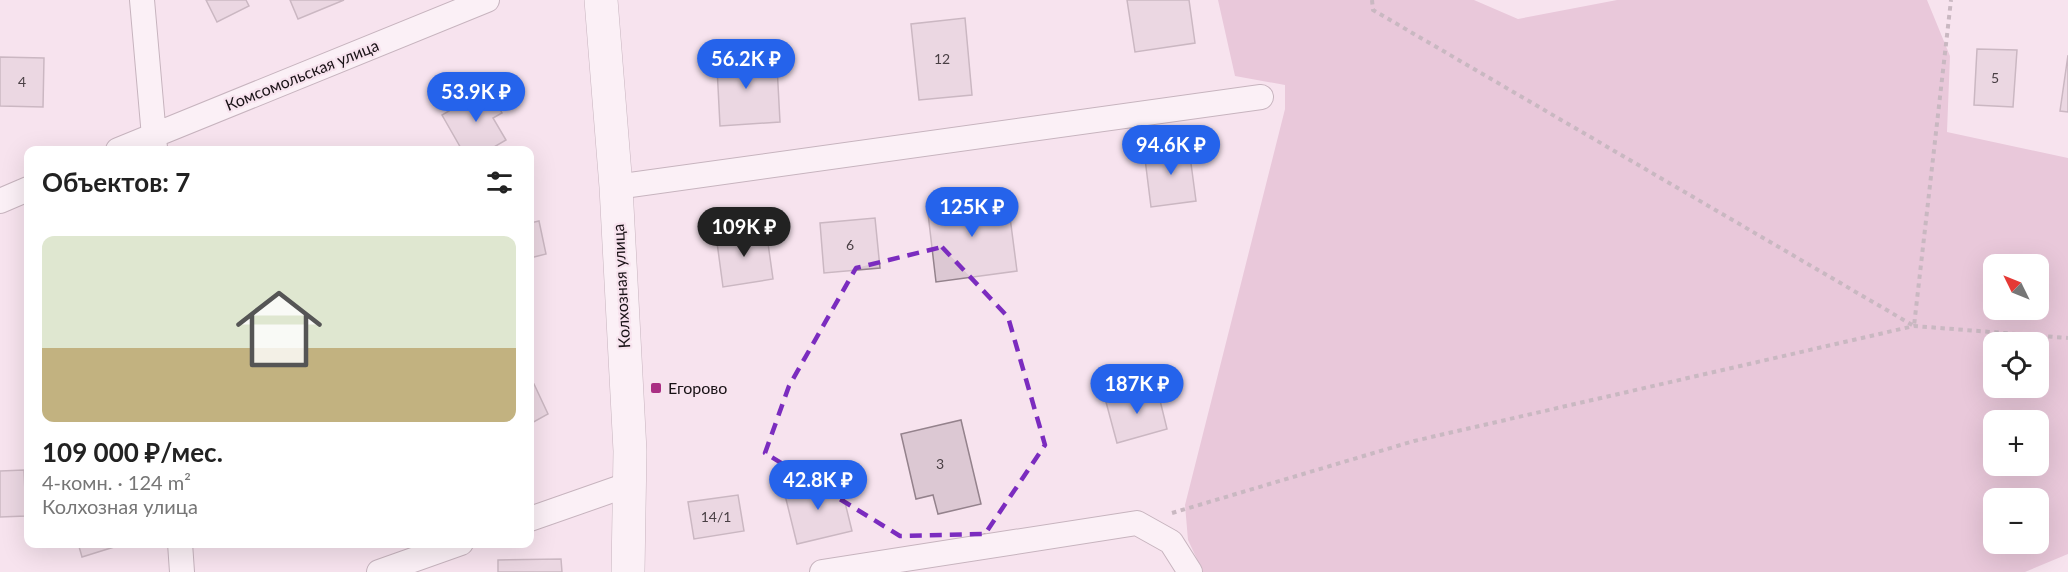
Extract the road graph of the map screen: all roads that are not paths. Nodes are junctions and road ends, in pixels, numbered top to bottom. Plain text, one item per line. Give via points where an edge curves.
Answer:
1 (142, 0) edge
2 (487, 0) edge
3 (601, 0) edge
4 (1261, 97) dead end
5 (155, 142) edge
6 (136, 146) edge
7 (616, 187) junction
8 (24, 191) edge
9 (0, 201) edge
10 (630, 484) junction
11 (534, 518) edge
12 (180, 548) edge
13 (447, 548) edge
14 (182, 572) edge
15 (379, 572) edge
16 (628, 572) edge
17 (822, 572) edge
18 (1190, 572) edge

1 - 5 street
2 - 5 street, Комсомольская улица
3 - 7 main road, Колхозная улица
4 - 7 street
5 - 6 street, Комсомольская улица
7 - 10 main road, Колхозная улица
8 - 9 street
10 - 11 street
10 - 16 main road, Колхозная улица
12 - 14 street
13 - 15 street
17 - 18 street via 1137,523 1171,542

